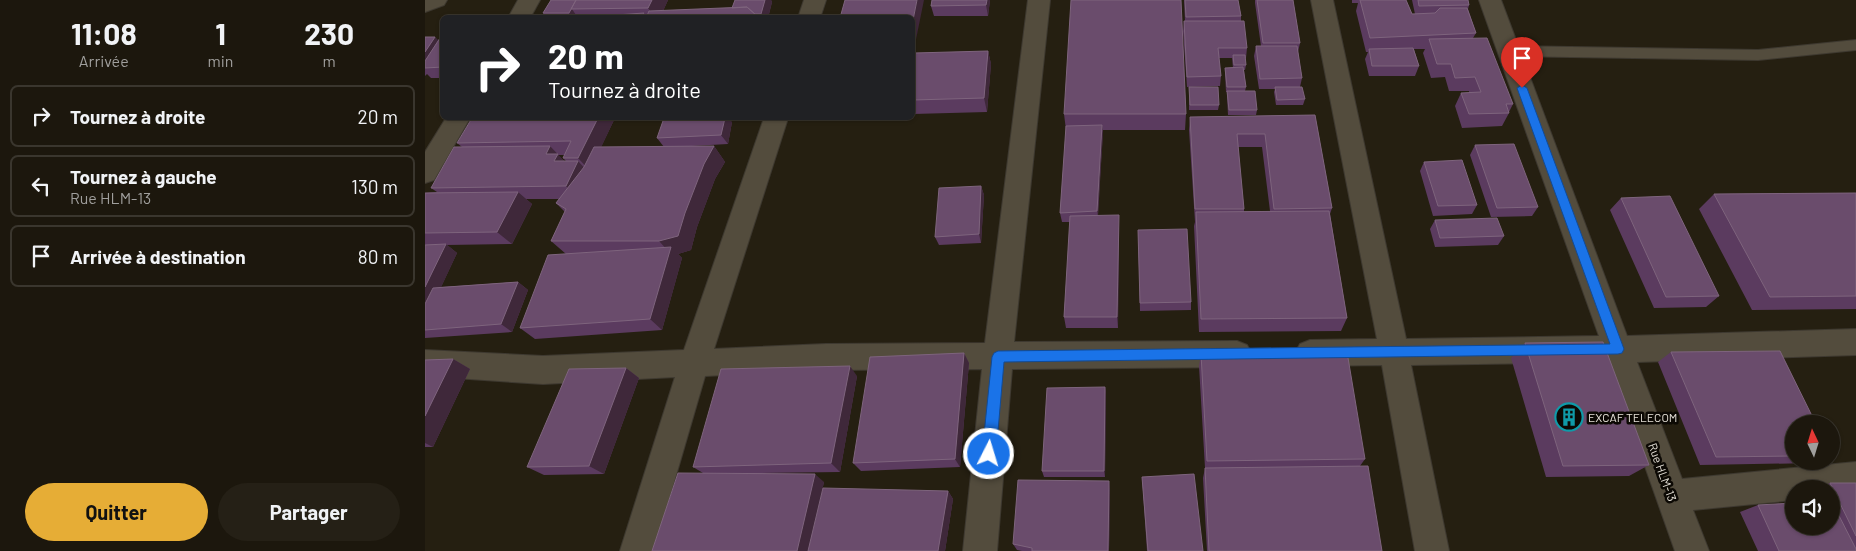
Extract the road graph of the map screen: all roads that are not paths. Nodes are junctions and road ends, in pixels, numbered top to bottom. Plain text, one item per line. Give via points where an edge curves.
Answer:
1 (435, 0) edge
2 (529, 0) edge
3 (815, 0) edge
4 (1039, 0) edge
5 (1322, 0) edge
6 (1490, 0) edge
7 (425, 5) edge
8 (521, 15) edge
9 (810, 15) edge
10 (1856, 45) edge
11 (1508, 51) junction
12 (457, 120) edge
13 (775, 120) edge
14 (425, 173) edge
15 (1856, 342) edge
16 (1618, 349) junction
17 (1394, 352) junction
18 (998, 357) junction
19 (425, 363) edge
20 (694, 364) junction
21 (1856, 478) edge
22 (1672, 496) junction
23 (637, 551) edge
24 (980, 551) edge
25 (1432, 551) edge
26 (1691, 551) edge

1 - 7 street
2 - 8 street
3 - 9 street
4 - 18 street
5 - 17 street
6 - 11 street, Rue HLM-13
10 - 11 lane via 1758,55
11 - 16 street, Rue HLM-13
12 - 14 street
13 - 20 street
15 - 16 street
16 - 17 street
16 - 22 street, Rue HLM-13
17 - 18 street
17 - 25 street
18 - 20 street via 826,357
18 - 24 street
19 - 20 street via 543,370
20 - 23 street
21 - 22 street
22 - 26 street, Rue HLM-13

